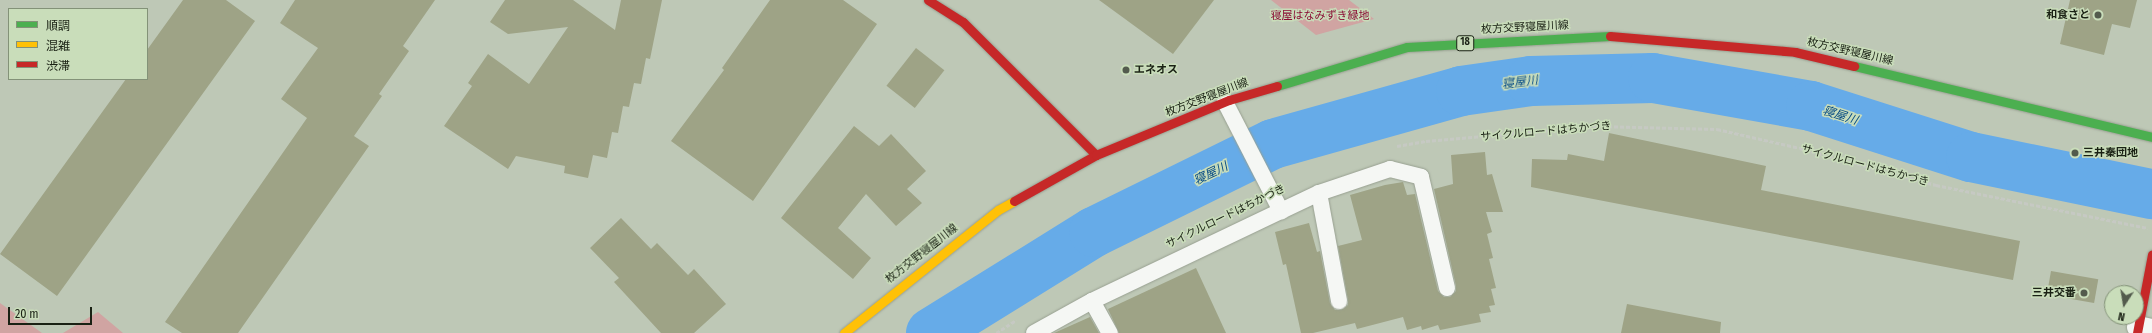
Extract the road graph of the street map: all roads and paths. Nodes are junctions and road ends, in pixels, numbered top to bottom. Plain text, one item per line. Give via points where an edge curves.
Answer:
1 (928, 0) edge
2 (1225, 102) junction
3 (2152, 136) edge
4 (1389, 148) dead end
5 (1096, 155) junction
6 (1319, 193) junction
7 (1281, 211) junction
8 (2152, 229) edge
9 (2152, 254) edge
10 (1447, 288) dead end
11 (1092, 301) junction
12 (1339, 301) dead end
13 (1018, 319) dead end
14 (2142, 330) edge
15 (844, 333) edge
16 (996, 333) edge
17 (1034, 333) edge
18 (1110, 333) edge

1 - 5 main road via 963,22
2 - 3 main road, 枚方交野寝屋川線 / 18 via 1407,47 1598,35 1795,52
2 - 5 main road, 枚方交野寝屋川線 / 18
2 - 7 lane
4 - 8 path, サイクルロードはちかづき via 1426,141 1596,126 1717,129 1800,148 1936,185
5 - 15 main road, 枚方交野寝屋川線 / 18 via 998,210
6 - 7 lane
6 - 10 lane via 1390,170 1421,177
6 - 12 lane
7 - 11 lane
9 - 14 main road
11 - 17 lane
11 - 18 lane
13 - 16 path

